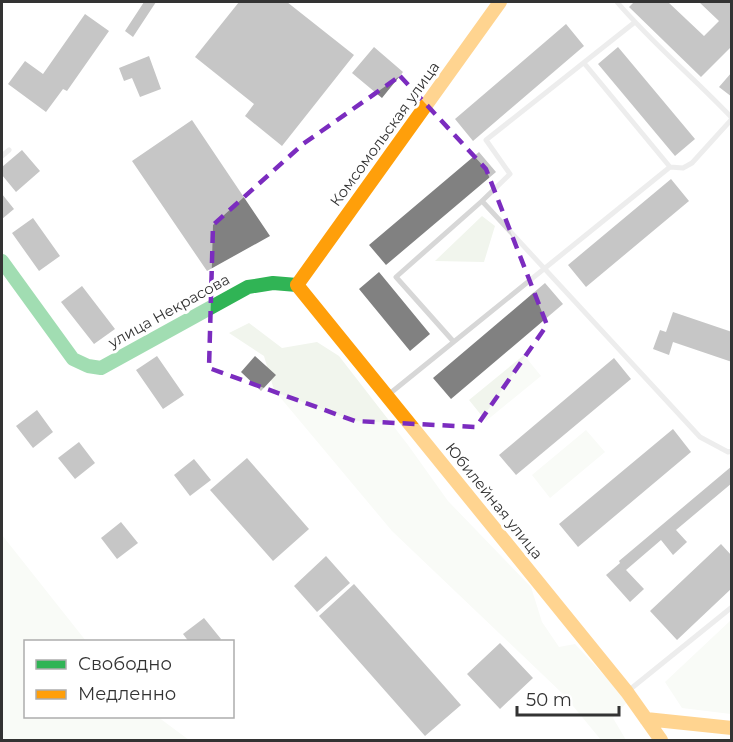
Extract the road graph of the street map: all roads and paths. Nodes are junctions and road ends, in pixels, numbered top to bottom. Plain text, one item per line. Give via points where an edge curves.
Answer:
1 (500, 2) edge
2 (617, 2) edge
3 (635, 22) junction
4 (584, 63) junction
5 (732, 118) edge
6 (9, 150) dead end
7 (2, 156) edge
8 (670, 167) junction
9 (482, 201) junction
10 (2, 261) edge
11 (545, 268) junction
12 (297, 285) junction
13 (453, 341) junction
14 (386, 396) junction
15 (732, 451) edge
16 (732, 607) edge
17 (627, 692) junction
18 (646, 719) junction
19 (732, 728) edge
20 (661, 741) edge

1 - 12 street, Комсомольская улица
2 - 3 lane
3 - 4 lane
3 - 5 lane
4 - 8 lane
4 - 9 lane via 486,140 510,174
5 - 8 lane via 692,163 683,168
6 - 7 lane
8 - 11 lane
9 - 11 lane
9 - 13 lane via 396,277
10 - 12 street, улица Некрасова via 73,358 101,368 248,286
11 - 13 lane
11 - 15 lane via 700,437
12 - 14 street, Юбилейная улица
13 - 14 lane
14 - 17 street, Юбилейная улица
16 - 17 lane
17 - 18 street, Юбилейная улица
18 - 19 street
18 - 20 street, Юбилейная улица

